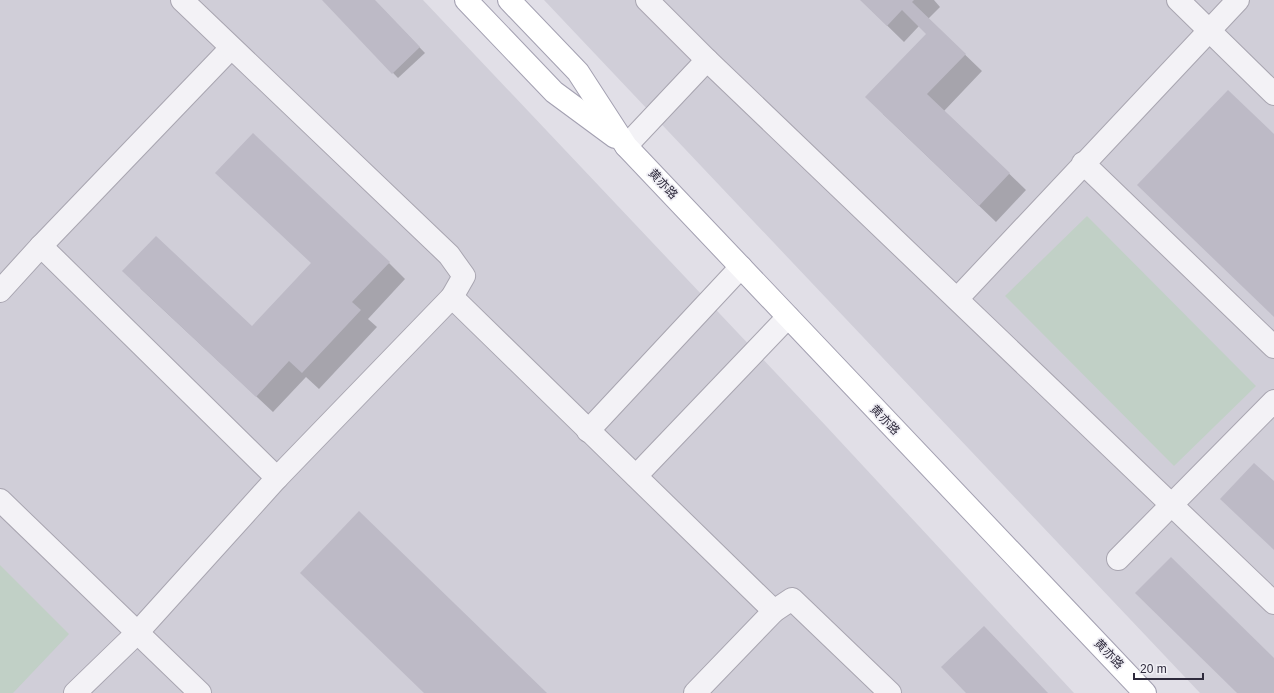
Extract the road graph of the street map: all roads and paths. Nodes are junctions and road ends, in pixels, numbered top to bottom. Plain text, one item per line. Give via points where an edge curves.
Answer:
1 (182, 0) edge
2 (466, 0) edge
3 (509, 0) edge
4 (647, 0) edge
5 (1178, 0) edge
6 (1238, 0) edge
7 (1210, 30) junction
8 (231, 48) junction
9 (707, 60) junction
10 (1274, 94) edge
11 (626, 146) junction
12 (1083, 163) junction
13 (41, 246) junction
14 (741, 267) junction
15 (0, 291) edge
16 (452, 297) junction
17 (957, 300) junction
18 (788, 317) junction
19 (1274, 347) edge
20 (1271, 410) edge
21 (588, 431) junction
22 (636, 476) junction
23 (277, 478) junction
24 (0, 500) edge
25 (1171, 504) junction
26 (1118, 559) dead end
27 (1274, 603) edge
28 (774, 611) junction
29 (137, 632) junction
30 (75, 693) edge
31 (200, 693) edge
32 (695, 693) edge
33 (890, 693) edge
34 (1145, 693) edge

1 - 8 street
2 - 11 main road, 黄亦路 via 554,92
3 - 11 main road, 黄亦路 via 578,72
4 - 9 street
5 - 7 street
6 - 7 street
7 - 10 street
7 - 12 street
8 - 13 street
8 - 16 street via 450,255 464,276
9 - 11 street
9 - 17 street
11 - 14 main road, 黄亦路
12 - 17 street
12 - 19 street
13 - 15 street
13 - 23 street
14 - 18 main road, 黄亦路
14 - 21 street
16 - 21 street
16 - 23 street
17 - 25 street
18 - 22 street
18 - 34 main road, 黄亦路
20 - 25 street
21 - 22 street
22 - 28 street
23 - 29 street
24 - 29 street
25 - 26 street
25 - 27 street
28 - 32 street
28 - 33 street via 792,599
29 - 30 street
29 - 31 street

